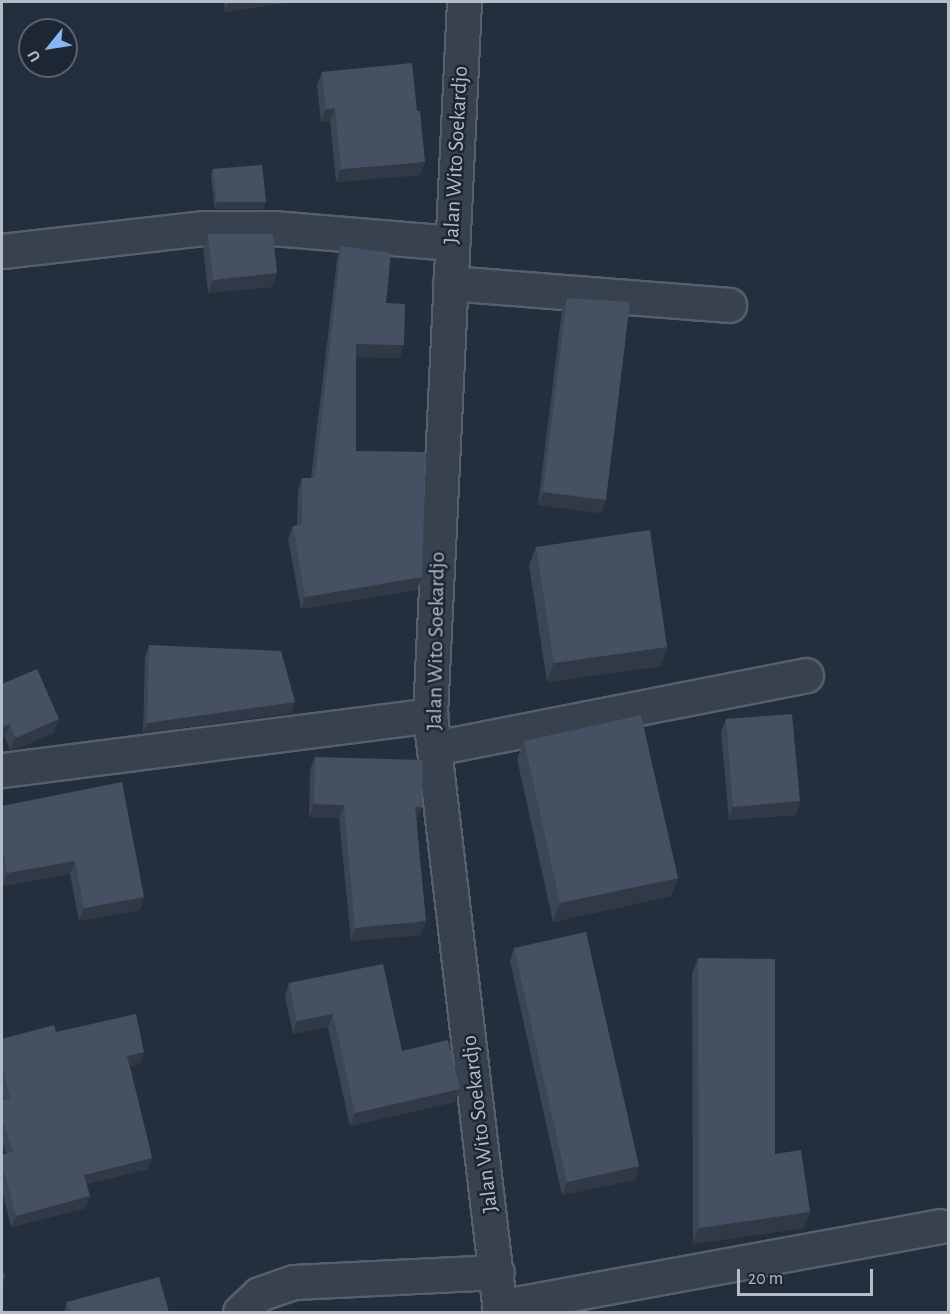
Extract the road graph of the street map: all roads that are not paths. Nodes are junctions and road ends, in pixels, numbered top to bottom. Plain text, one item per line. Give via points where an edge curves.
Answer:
1 (464, 2) edge
2 (452, 243) junction
3 (2, 251) edge
4 (450, 283) junction
5 (729, 305) dead end
6 (806, 675) dead end
7 (430, 715) junction
8 (435, 748) junction
9 (2, 770) edge
10 (940, 1226) dead end
11 (497, 1272) junction
12 (500, 1310) edge
13 (240, 1312) edge

1 - 2 street, Jalan Wito Soekardjo
2 - 3 street via 273,228 205,228
2 - 4 street, Jalan Wito Soekardjo
4 - 5 street
4 - 7 street, Jalan Wito Soekardjo
6 - 8 street
7 - 8 street, Jalan Wito Soekardjo
7 - 9 street
8 - 11 street, Jalan Wito Soekardjo
10 - 12 street
11 - 12 street, Jalan Wito Soekardjo
11 - 13 street via 294,1282 259,1294

